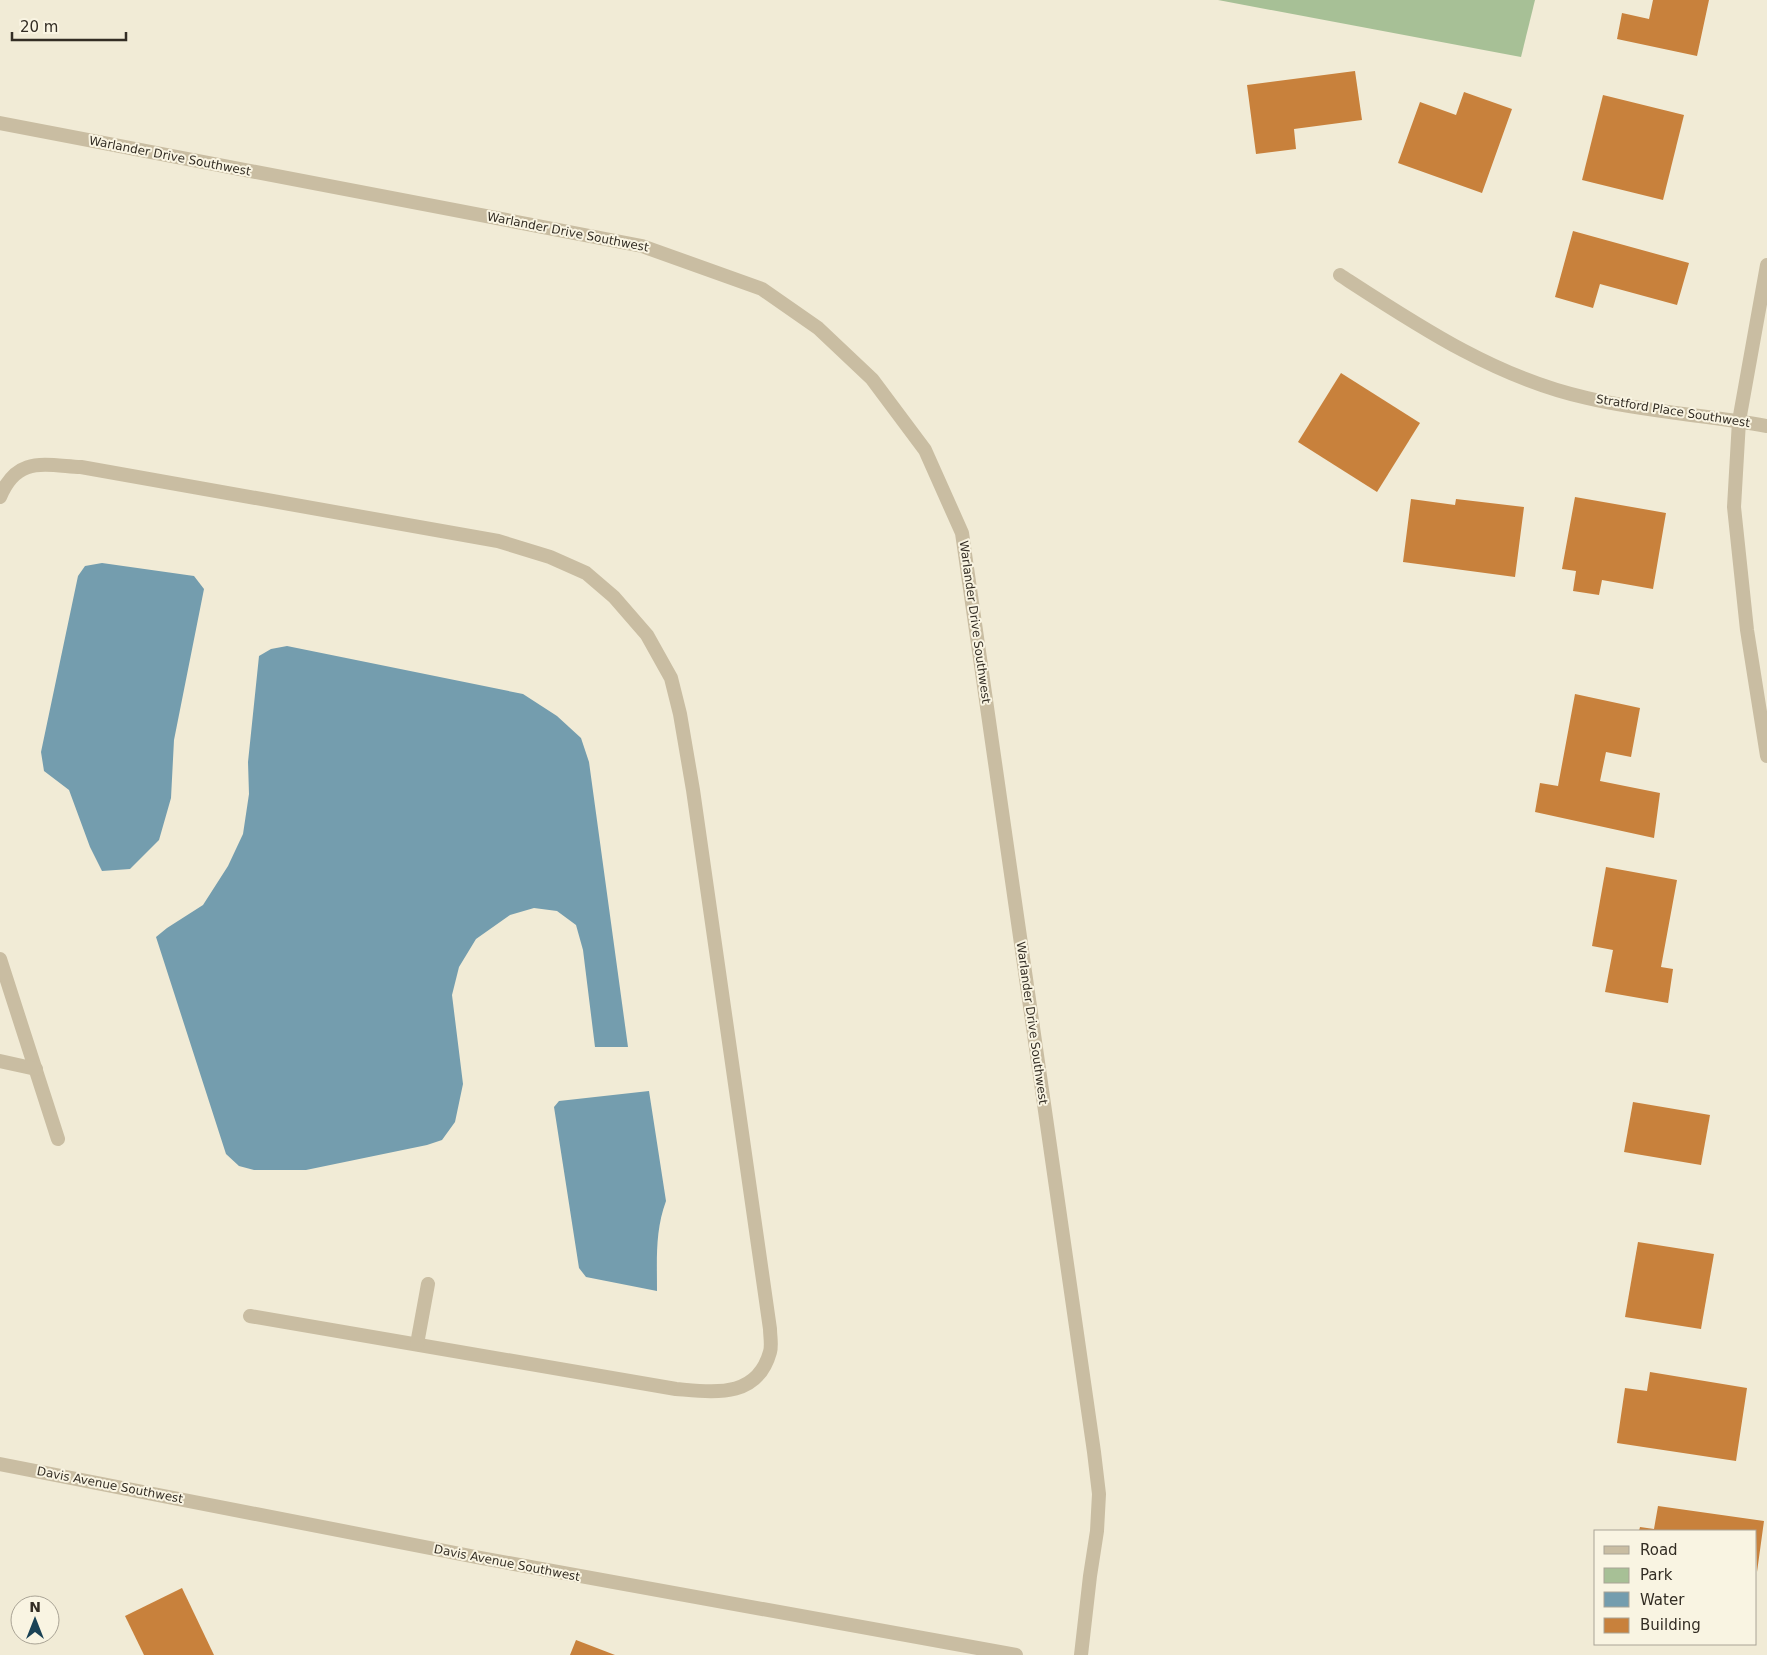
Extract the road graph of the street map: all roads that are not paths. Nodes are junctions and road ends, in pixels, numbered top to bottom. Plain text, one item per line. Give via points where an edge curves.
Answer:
1 (0, 123) edge
2 (1767, 265) edge
3 (1340, 275) dead end
4 (1739, 421) junction
5 (1767, 426) edge
6 (0, 497) edge
7 (1767, 756) edge
8 (0, 959) edge
9 (0, 1061) edge
10 (36, 1069) junction
11 (58, 1139) dead end
12 (428, 1284) dead end
13 (250, 1316) dead end
14 (417, 1344) junction
15 (0, 1464) edge
16 (1016, 1655) edge
17 (1082, 1655) edge

1 - 17 street, Warlander Drive Southwest via 652,249 762,289 818,328 872,379 925,450 962,533 1096,1469 1099,1494 1097,1531
2 - 4 street
3 - 4 street, Stratford Place Southwest via 1449,343 1515,376 1586,398
4 - 5 street, Stratford Place Southwest
4 - 7 street via 1734,508 1747,630
6 - 14 street via 14,474 30,465 80,467 498,542 550,557 586,573 614,597 647,635 671,678 693,790 771,1351 762,1371 743,1387 718,1392 676,1389
8 - 10 street
9 - 10 street
10 - 11 street
12 - 14 street
13 - 14 street
15 - 16 street, Davis Avenue Southwest via 481,1558

